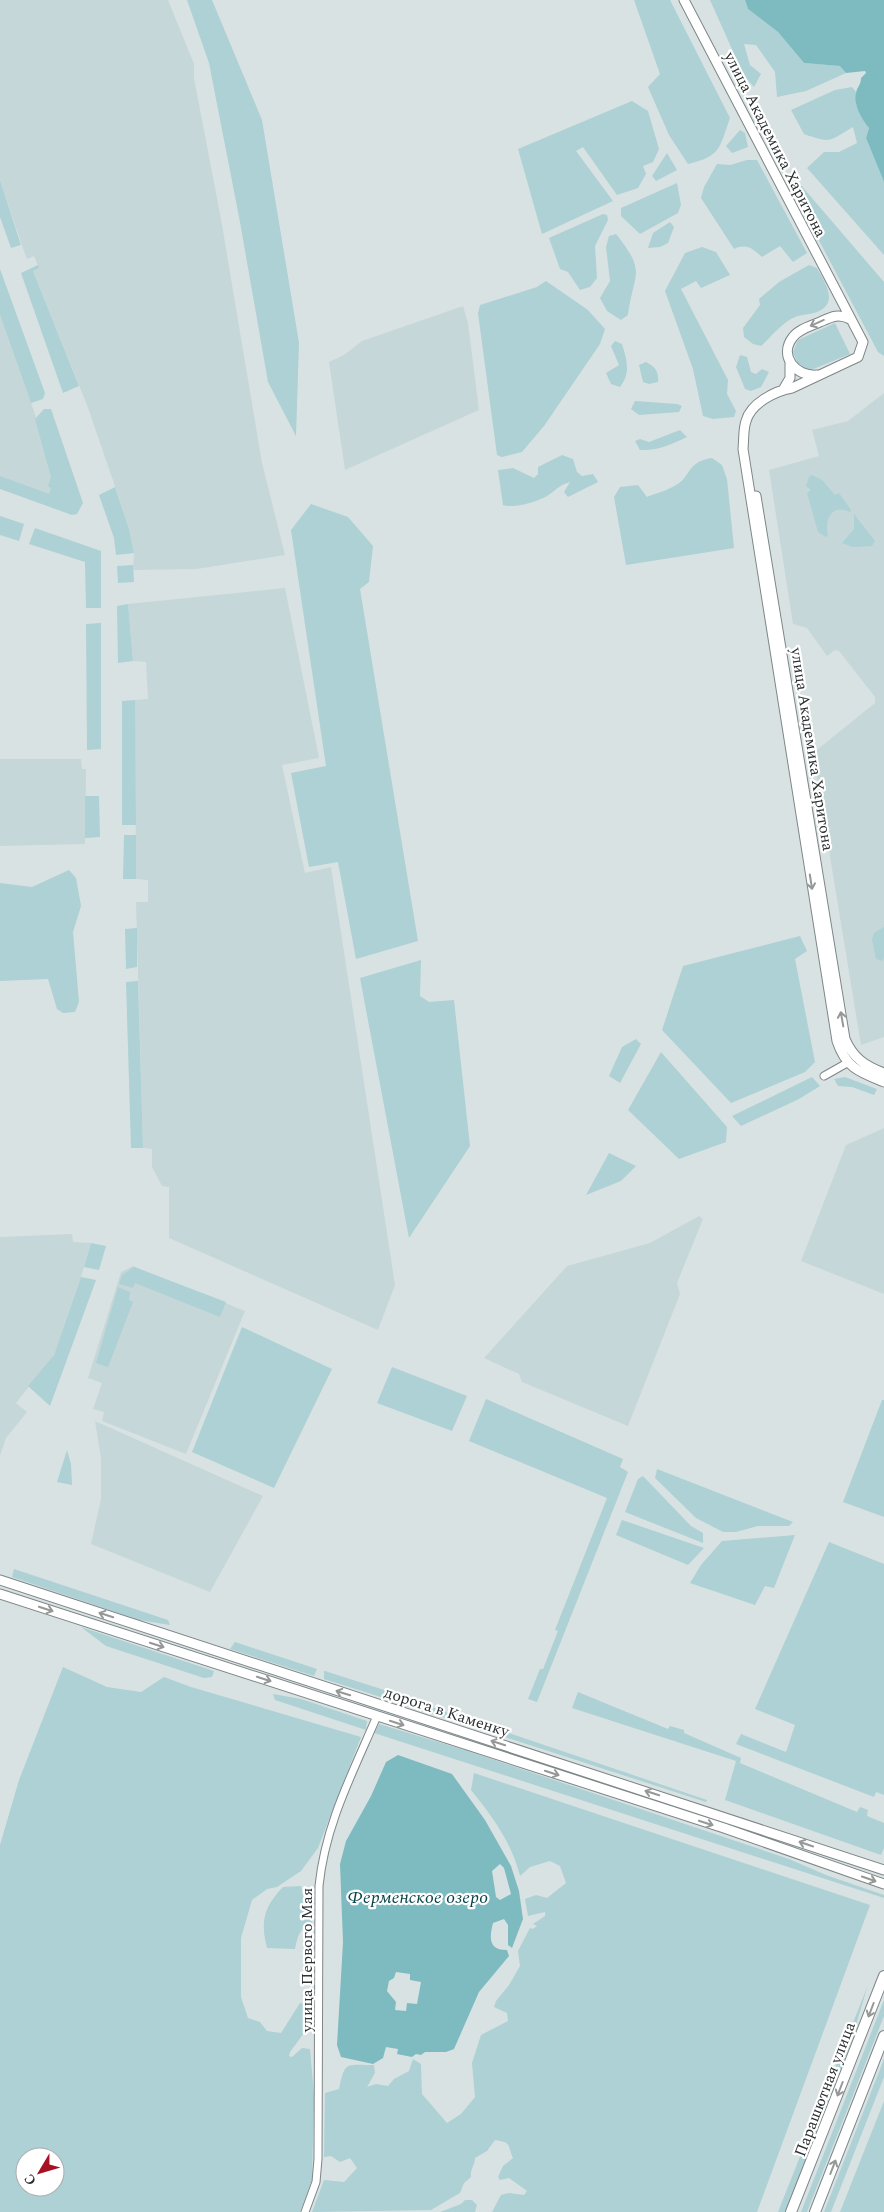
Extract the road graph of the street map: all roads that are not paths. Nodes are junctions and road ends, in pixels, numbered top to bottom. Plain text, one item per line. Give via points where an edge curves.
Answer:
1 (684, 0) edge
2 (840, 301) junction
3 (835, 315) junction
4 (850, 318) junction
5 (790, 364) junction
6 (817, 375) junction
7 (783, 390) junction
8 (779, 655) junction
9 (847, 1063) junction
10 (884, 1073) edge
11 (824, 1076) dead end
12 (884, 1082) edge
13 (0, 1580) edge
14 (0, 1594) edge
15 (377, 1716) junction
16 (884, 1870) edge
17 (884, 1884) edge
18 (884, 1976) edge
19 (884, 2036) edge
20 (305, 2212) edge
21 (791, 2212) edge
22 (815, 2212) edge

1 - 2 main road, улица Академика Харитона
2 - 3 main road
2 - 4 main road, улица Академика Харитона
3 - 4 main road
3 -> 5 main road via 794,335 788,347
4 - 6 main road, улица Академика Харитона via 863,342 860,355
5 - 6 main road via 800,373
5 - 7 main road via 790,378
6 - 7 main road, улица Академика Харитона
7 - 8 main road, улица Академика Харитона via 762,401 749,413 744,426 743,449
8 -> 9 main road, улица Академика Харитона via 833,1018 837,1041
10 -> 8 main road, улица Академика Харитона via 854,1056 845,1039
9 - 11 street
9 - 12 main road
16 -> 13 main road, дорога в Каменку
14 -> 15 main road, дорога в Каменку
15 -> 17 main road, дорога в Каменку via 724,1828
15 - 20 street, улица Первого Мая via 330,1828 321,1863 318,2159 316,2182
18 -> 21 main road, Парашютная улица
22 -> 19 main road

